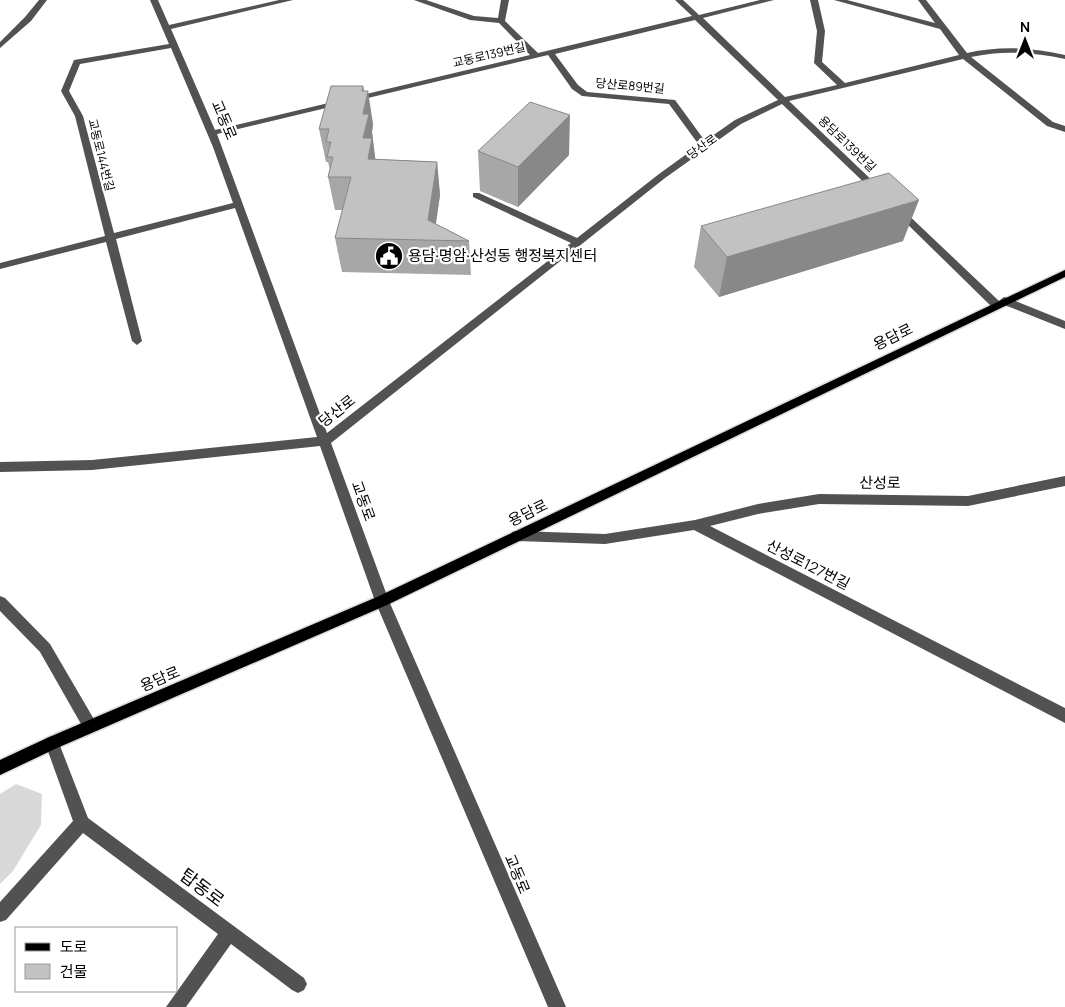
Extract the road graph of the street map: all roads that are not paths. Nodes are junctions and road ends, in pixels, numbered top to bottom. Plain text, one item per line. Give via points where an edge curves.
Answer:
1 (43, 0) edge
2 (154, 0) edge
3 (289, 0) edge
4 (418, 0) edge
5 (505, 0) edge
6 (679, 0) edge
7 (770, 0) edge
8 (814, 0) edge
9 (838, 0) edge
10 (922, 0) edge
11 (698, 18) junction
12 (501, 21) junction
13 (942, 27) junction
14 (167, 28) junction
15 (175, 45) junction
16 (0, 46) edge
17 (551, 53) junction
18 (536, 56) junction
19 (1065, 57) edge
20 (965, 58) junction
21 (844, 86) junction
22 (784, 100) junction
23 (1065, 129) edge
24 (212, 134) junction
25 (704, 146) junction
26 (476, 196) dead end
27 (239, 204) junction
28 (109, 238) junction
29 (578, 242) junction
30 (0, 266) edge
31 (1065, 273) edge
32 (1000, 303) junction
33 (1065, 325) edge
34 (137, 341) dead end
35 (325, 441) junction
36 (0, 467) edge
37 (1065, 480) edge
38 (695, 525) junction
39 (517, 536) junction
40 (382, 601) junction
41 (0, 602) edge
42 (1065, 716) edge
43 (90, 726) junction
44 (52, 743) junction
45 (0, 768) edge
46 (82, 823) junction
47 (0, 914) edge
48 (229, 933) junction
49 (298, 984) dead end
50 (175, 1007) edge
51 (557, 1007) edge

1 - 16 street
2 - 14 street, 교동로
3 - 14 street
4 - 12 street via 473,18
5 - 12 street
6 - 11 street, 용담로139번길
7 - 11 street, 교동로139번길
8 - 21 street via 821,31 818,62
9 - 13 street
10 - 13 street
11 - 17 street, 교동로139번길
11 - 22 street, 용담로139번길
12 - 18 street
13 - 20 street
14 - 15 street, 교동로
15 - 24 street, 교동로
15 - 28 street, 교동로144번길 via 77,62 65,91 79,116
17 - 18 street, 교동로139번길
17 - 25 street, 당산로89번길 via 575,88 585,94 672,102
18 - 24 street, 교동로139번길
19 - 20 street, 당산로 via 1043,52 991,50
20 - 21 street, 당산로
20 - 23 street via 1050,124
21 - 22 street, 당산로
22 - 25 street, 당산로 via 738,122
22 - 32 street, 용담로139번길
24 - 27 street, 교동로
25 - 29 street, 당산로
26 - 29 street
27 - 28 street
27 - 35 street, 교동로
28 - 30 street
28 - 34 street, 교동로144번길
29 - 35 street, 당산로
31 - 32 main road, 용담로
32 - 33 street
32 - 39 main road, 용담로
35 - 36 street, 당산로 via 92,466
35 - 40 street, 교동로
37 - 38 street, 산성로 via 968,501 819,499 758,508
38 - 39 street via 605,539
38 - 42 street, 산성로127번길
39 - 40 main road, 용담로
40 - 43 main road, 용담로
40 - 51 street, 교동로
41 - 43 street via 45,648
43 - 44 main road, 용담로
44 - 45 main road, 용담로
44 - 46 street
46 - 47 street
46 - 48 street, 탑동로
48 - 49 street, 탑동로
48 - 50 street

